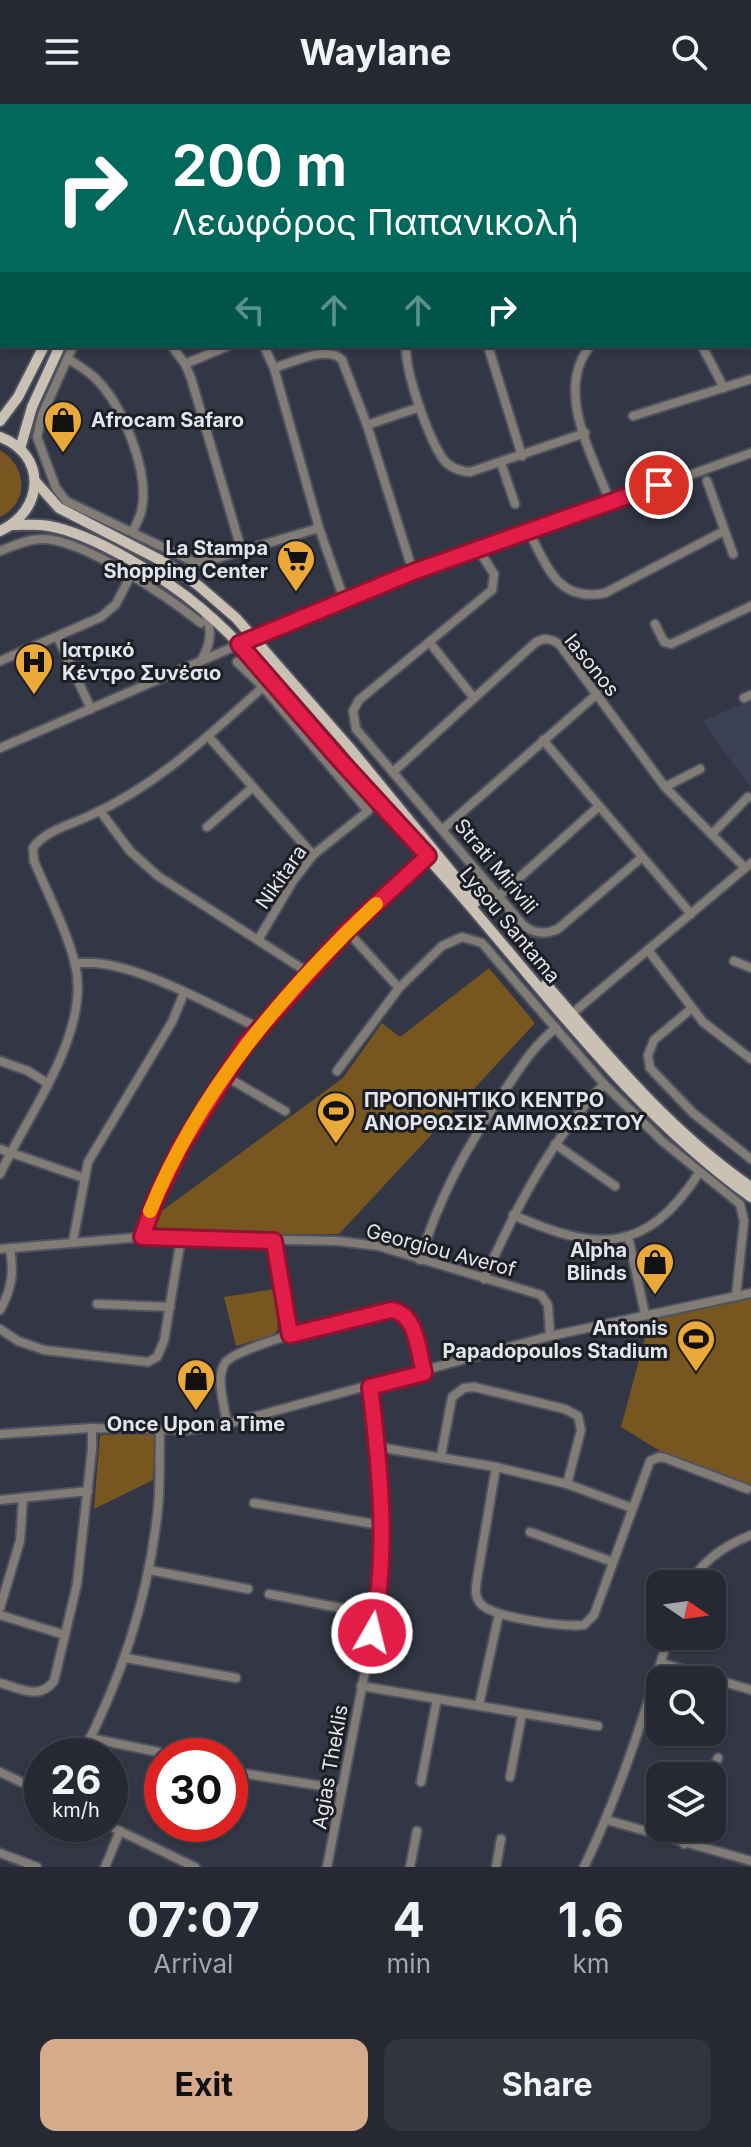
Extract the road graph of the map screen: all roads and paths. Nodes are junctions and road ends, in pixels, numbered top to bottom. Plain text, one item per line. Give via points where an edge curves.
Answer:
1 (43, 348) edge
2 (59, 348) edge
3 (72, 348) edge
4 (173, 348) edge
5 (223, 348) edge
6 (265, 348) edge
7 (406, 348) edge
8 (489, 348) edge
9 (589, 348) edge
10 (703, 348) edge
11 (68, 359) junction
12 (185, 364) junction
13 (274, 368) junction
14 (751, 379) edge
15 (724, 388) junction
16 (420, 407) junction
17 (633, 416) dead end
18 (0, 421) edge
19 (367, 425) junction
20 (585, 433) junction
21 (0, 437) edge
22 (20, 449) junction
23 (751, 453) edge
24 (522, 456) junction
25 (501, 463) junction
26 (35, 481) junction
27 (707, 481) dead end
28 (610, 502) junction
29 (515, 504) dead end
30 (13, 525) junction
31 (319, 528) junction
32 (0, 531) edge
33 (133, 531) junction
34 (724, 531) junction
35 (529, 532) junction
36 (478, 549) junction
37 (0, 551) edge
38 (242, 552) junction
39 (733, 554) dead end
40 (413, 572) junction
41 (131, 575) junction
42 (344, 599) junction
43 (751, 606) edge
44 (202, 609) junction
45 (201, 623) dead end
46 (655, 624) dead end
47 (254, 636) junction
48 (58, 638) junction
49 (430, 643) junction
50 (239, 644) junction
51 (201, 660) junction
52 (0, 661) edge
53 (237, 662) dead end
54 (263, 687) junction
55 (597, 694) junction
56 (474, 698) junction
57 (91, 709) junction
58 (208, 736) junction
59 (543, 740) junction
60 (0, 748) edge
61 (700, 769) dead end
62 (393, 772) junction
63 (253, 787) junction
64 (665, 787) junction
65 (748, 797) dead end
66 (598, 807) junction
67 (100, 811) junction
68 (207, 827) dead end
69 (443, 829) junction
70 (712, 834) junction
71 (430, 853) junction
72 (313, 855) junction
73 (641, 858) junction
74 (748, 866) edge
75 (499, 896) junction
76 (691, 914) junction
77 (347, 931) junction
78 (258, 940) junction
79 (648, 950) junction
80 (734, 961) dead end
81 (75, 964) junction
82 (751, 968) edge
83 (309, 973) junction
84 (399, 988) junction
85 (184, 993) junction
86 (691, 1009) junction
87 (569, 1017) junction
88 (259, 1028) junction
89 (556, 1028) junction
90 (751, 1059) edge
91 (0, 1061) edge
92 (337, 1071) dead end
93 (225, 1076) junction
94 (47, 1083) junction
95 (604, 1084) junction
96 (285, 1111) dead end
97 (555, 1144) junction
98 (0, 1149) edge
99 (10, 1153) junction
100 (751, 1159) edge
101 (699, 1173) junction
102 (0, 1174) edge
103 (84, 1178) junction
104 (615, 1186) dead end
105 (751, 1187) edge
106 (751, 1197) edge
107 (513, 1215) junction
108 (628, 1236) junction
109 (142, 1237) junction
110 (181, 1238) junction
111 (73, 1241) junction
112 (274, 1241) junction
113 (5, 1248) edge
114 (420, 1260) junction
115 (484, 1279) junction
116 (751, 1293) edge
117 (736, 1296) junction
118 (97, 1304) dead end
119 (170, 1307) junction
120 (0, 1310) edge
121 (645, 1314) junction
122 (0, 1329) edge
123 (290, 1335) junction
124 (550, 1336) junction
125 (424, 1373) junction
126 (370, 1387) junction
127 (227, 1424) junction
128 (92, 1428) junction
129 (160, 1430) junction
130 (0, 1434) edge
131 (378, 1447) junction
132 (441, 1456) junction
133 (496, 1467) junction
134 (567, 1484) junction
135 (747, 1489) dead end
136 (88, 1491) junction
137 (23, 1498) junction
138 (0, 1500) edge
139 (254, 1503) dead end
140 (632, 1508) junction
141 (380, 1525) junction
142 (530, 1532) dead end
143 (751, 1535) edge
144 (613, 1562) junction
145 (149, 1570) junction
146 (700, 1570) edge
147 (248, 1589) dead end
148 (269, 1594) dead end
149 (0, 1608) edge
150 (499, 1614) junction
151 (0, 1615) edge
152 (376, 1615) junction
153 (65, 1635) junction
154 (665, 1650) edge
155 (126, 1658) junction
156 (661, 1663) junction
157 (236, 1678) dead end
158 (0, 1683) edge
159 (361, 1686) junction
160 (751, 1690) edge
161 (437, 1699) junction
162 (479, 1705) junction
163 (522, 1714) junction
164 (598, 1726) dead end
165 (90, 1738) edge
166 (718, 1758) dead end
167 (716, 1762) edge
168 (0, 1772) edge
169 (248, 1774) edge
170 (510, 1777) dead end
171 (421, 1782) dead end
172 (24, 1783) edge
173 (341, 1789) junction
174 (607, 1820) junction
175 (417, 1831) dead end
176 (128, 1835) edge
177 (501, 1839) dead end
178 (115, 1842) edge
179 (684, 1844) joint
180 (1, 1857) edge
181 (751, 1864) edge
182 (37, 1867) edge
183 (105, 1867) edge
184 (195, 1867) edge
185 (327, 1867) edge
186 (410, 1867) edge
187 (496, 1867) edge
188 (584, 1867) edge

1 - 18 main road
2 - 22 main road
3 - 11 street
4 - 12 street
5 - 12 street
6 - 13 street
7 - 16 street
8 - 24 street
9 - 20 street via 574,382
10 - 15 street
11 - 33 street via 104,387 127,428 143,493
11 - 33 street via 40,420 39,447 62,497
12 - 38 street
13 - 19 street via 327,353 338,356
13 - 31 street
14 - 15 street
15 - 17 street
16 - 19 street
16 - 25 street via 443,459 452,467 470,472
19 - 40 street
20 - 24 street
20 - 28 street
21 - 22 main road
22 - 26 main road, Lysou Santama
23 - 28 street
24 - 25 street
25 - 29 street
26 - 30 main road via 30,506
26 - 47 main road, Lysou Santama via 68,514 181,573
27 - 34 street
28 - 35 street
30 - 32 main road
30 - 44 main road, Lysou Santama via 46,525 75,534 144,568
31 - 38 street
31 - 42 street
33 - 38 street via 199,562
34 - 35 street via 591,596 570,591 553,577
34 - 39 street
35 - 36 street
36 - 40 street
36 - 49 street via 493,571 494,587
37 - 41 street via 32,540 51,540
40 - 42 street
41 - 45 street
41 - 48 street via 112,608
42 - 47 street
43 - 46 street via 671,644 664,642
44 - 50 main road, Lysou Santama
44 - 51 street via 211,637
47 - 50 street
47 - 71 main road, Lysou Santama
48 - 52 street
48 - 57 street
49 - 56 street
49 - 62 street, Strati Mirivili via 359,700 353,715 358,733
50 - 51 street
50 - 71 main road, Lysou Santama
51 - 57 street
53 - 54 street, Nikitara
54 - 58 street
54 - 72 street, Nikitara via 368,811
55 - 56 street, Iasonos via 560,645 545,639
55 - 59 street
55 - 64 street, Iasonos
56 - 62 street, Iasonos
57 - 60 street
58 - 63 street
58 - 67 street via 154,781
59 - 66 street
59 - 69 street
61 - 64 street
62 - 69 street, Strati Mirivili
63 - 68 street
63 - 72 street
64 - 70 street, Iasonos
65 - 70 street
66 - 73 street
66 - 75 street
67 - 78 street via 151,871
67 - 81 street via 44,837 33,848
69 - 75 street, Strati Mirivili
70 - 74 street, Iasonos
71 - 77 street
71 - 87 main road, Lysou Santama
72 - 78 street, Nikitara
73 - 75 street, Strati Mirivili via 551,932 526,927
73 - 76 street
74 - 76 street
76 - 79 street
77 - 83 street
77 - 84 street
78 - 83 street
79 - 86 street
79 - 87 street
80 - 82 street
81 - 85 street via 109,964
81 - 94 street via 73,1027
83 - 88 street
84 - 89 street via 442,946 470,938 487,946
84 - 92 street
85 - 88 street
85 - 103 street
86 - 90 street
86 - 100 street via 654,1040 650,1068 693,1113
87 - 105 main road, Lysou Santama via 653,1104
87 - 106 main road, Lysou Santama via 630,1092
88 - 93 street
89 - 95 street
89 - 114 street via 524,1061 469,1146
91 - 94 street
93 - 96 street
93 - 109 street via 182,1145
94 - 99 street
95 - 97 street
95 - 101 street
97 - 104 street
97 - 107 street
98 - 99 street
99 - 102 street
99 - 103 street
101 - 108 street via 674,1207
101 - 117 street via 744,1212
103 - 111 street
107 - 108 street via 571,1238
107 - 115 street
108 - 121 street
109 - 110 street, Georgiou Averof
109 - 111 street, Georgiou Averof
110 - 112 street, Georgiou Averof
110 - 119 street
111 - 113 street, Georgiou Averof
112 - 114 street, Georgiou Averof via 378,1246
112 - 123 street
113 - 120 street via 12,1283
114 - 115 street, Georgiou Averof
115 - 124 street, Georgiou Averof via 544,1297
116 - 117 street
117 - 121 street
118 - 119 street
119 - 122 street via 161,1349 148,1362 44,1350
121 - 124 street
123 - 125 street via 396,1311 410,1321
123 - 127 street via 238,1352 225,1362 221,1379
124 - 125 street
125 - 126 street
126 - 127 street
126 - 131 street, Agias Theklis
127 - 129 street
128 - 129 street
128 - 130 street
128 - 136 street
129 - 145 street via 158,1514
131 - 132 street
131 - 141 street, Agias Theklis
132 - 133 street
132 - 134 street via 451,1401 459,1391 474,1387 578,1416 581,1430
133 - 134 street
133 - 150 street via 475,1592 483,1606
134 - 140 street
135 - 140 street via 659,1457 646,1465
136 - 137 street
136 - 153 street
137 - 138 street
137 - 149 street via 20,1541
139 - 141 street
140 - 144 street
141 - 152 street, Agias Theklis
142 - 144 street
143 - 146 street via 729,1544
144 - 150 street via 594,1615 584,1625
145 - 147 street
145 - 155 street
148 - 152 street
150 - 162 street
151 - 153 street
152 - 159 street, Agias Theklis
153 - 158 street via 47,1690 36,1693
154 - 156 street
155 - 157 street
155 - 165 street
156 - 160 street
156 - 174 street
159 - 161 street
159 - 173 street, Agias Theklis
161 - 162 street
161 - 171 street
162 - 163 street
163 - 164 street
163 - 170 street
166 - 167 street
168 - 172 street
169 - 173 street
173 - 185 street, Agias Theklis
174 - 179 street
174 - 188 street
175 - 186 street
176 - 184 street
177 - 187 street
178 - 183 street
179 - 181 street
180 - 182 street

